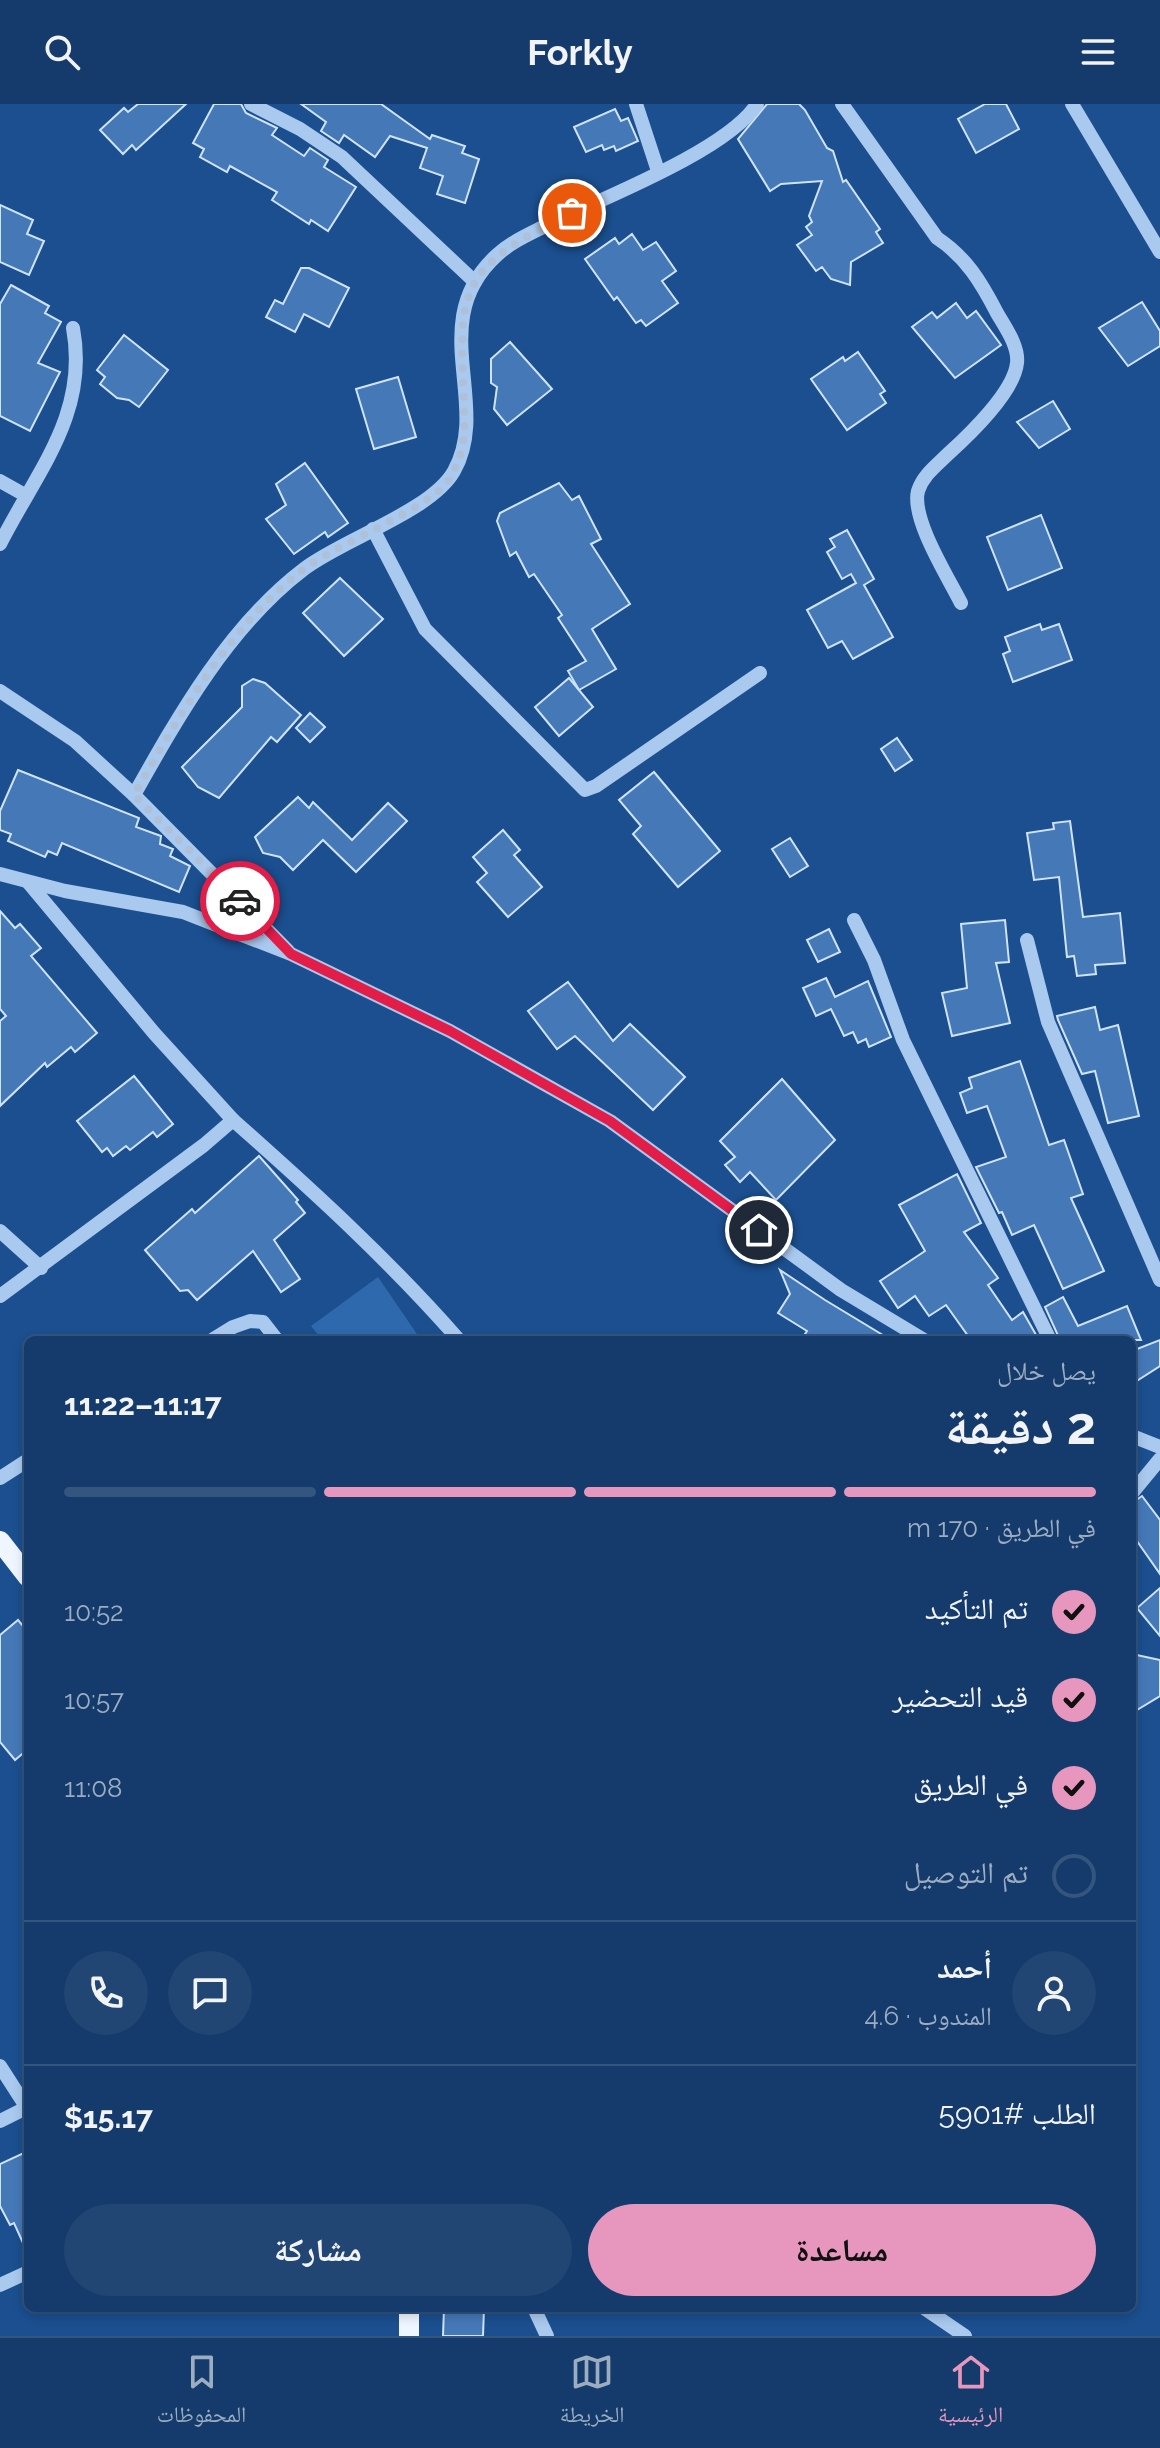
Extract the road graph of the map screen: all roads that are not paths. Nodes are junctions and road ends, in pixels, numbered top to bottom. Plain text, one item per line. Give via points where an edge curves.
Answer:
1 (251, 104) edge
2 (636, 104) edge
3 (757, 104) edge
4 (842, 104) edge
5 (1072, 104) edge
6 (658, 171) junction
7 (1160, 252) edge
8 (475, 282) junction
9 (73, 328) dead end
10 (0, 481) edge
11 (25, 495) junction
12 (373, 529) junction
13 (0, 544) edge
14 (961, 603) dead end
15 (760, 673) dead end
16 (0, 691) edge
17 (134, 795) junction
18 (0, 874) edge
19 (28, 882) junction
20 (854, 920) dead end
21 (1027, 940) dead end
22 (291, 954) junction
23 (233, 1120) junction
24 (0, 1231) edge
25 (41, 1268) junction
26 (1160, 1280) edge
27 (0, 1296) edge
28 (220, 1336) edge
29 (274, 1336) edge
30 (456, 1336) edge
31 (917, 1336) edge
32 (1048, 1336) edge
33 (1136, 1438) edge
34 (1160, 1447) edge
35 (1160, 1459) edge
36 (24, 1463) edge
37 (0, 1478) edge
38 (1136, 1488) edge
39 (0, 1541) edge
40 (24, 1572) edge
41 (0, 2066) edge
42 (24, 2102) edge
43 (24, 2110) edge
44 (0, 2121) edge
45 (24, 2274) edge
46 (0, 2285) edge
47 (409, 2312) edge
48 (536, 2312) edge
49 (930, 2312) edge
50 (409, 2336) edge
51 (547, 2336) edge
52 (965, 2336) edge

1 - 8 street via 342,157
2 - 6 street
3 - 6 street via 733,129
4 - 14 street via 937,238 959,252 982,283 1018,361 999,399 927,474 918,492 917,511
5 - 7 street
6 - 8 street via 515,242 497,254
8 - 12 street via 462,320 465,444 455,469 445,486
9 - 11 street via 79,358 64,430
10 - 11 street
11 - 13 street
12 - 15 street via 425,629 585,790
12 - 17 street via 305,568 267,601 178,718
16 - 17 street via 75,741
17 - 22 street
18 - 19 street
19 - 22 street via 183,912
19 - 23 street
20 - 32 street via 903,1040
21 - 26 street via 1048,1022
22 - 31 street via 450,1031 610,1121 841,1290
23 - 25 street
23 - 30 street via 318,1195
24 - 25 street
25 - 27 street
28 - 29 street via 250,1321 263,1322
33 - 34 street
35 - 38 street
36 - 37 street
39 - 40 main road
41 - 42 street
43 - 44 street
45 - 46 street
47 - 50 main road
48 - 51 street
49 - 52 street

